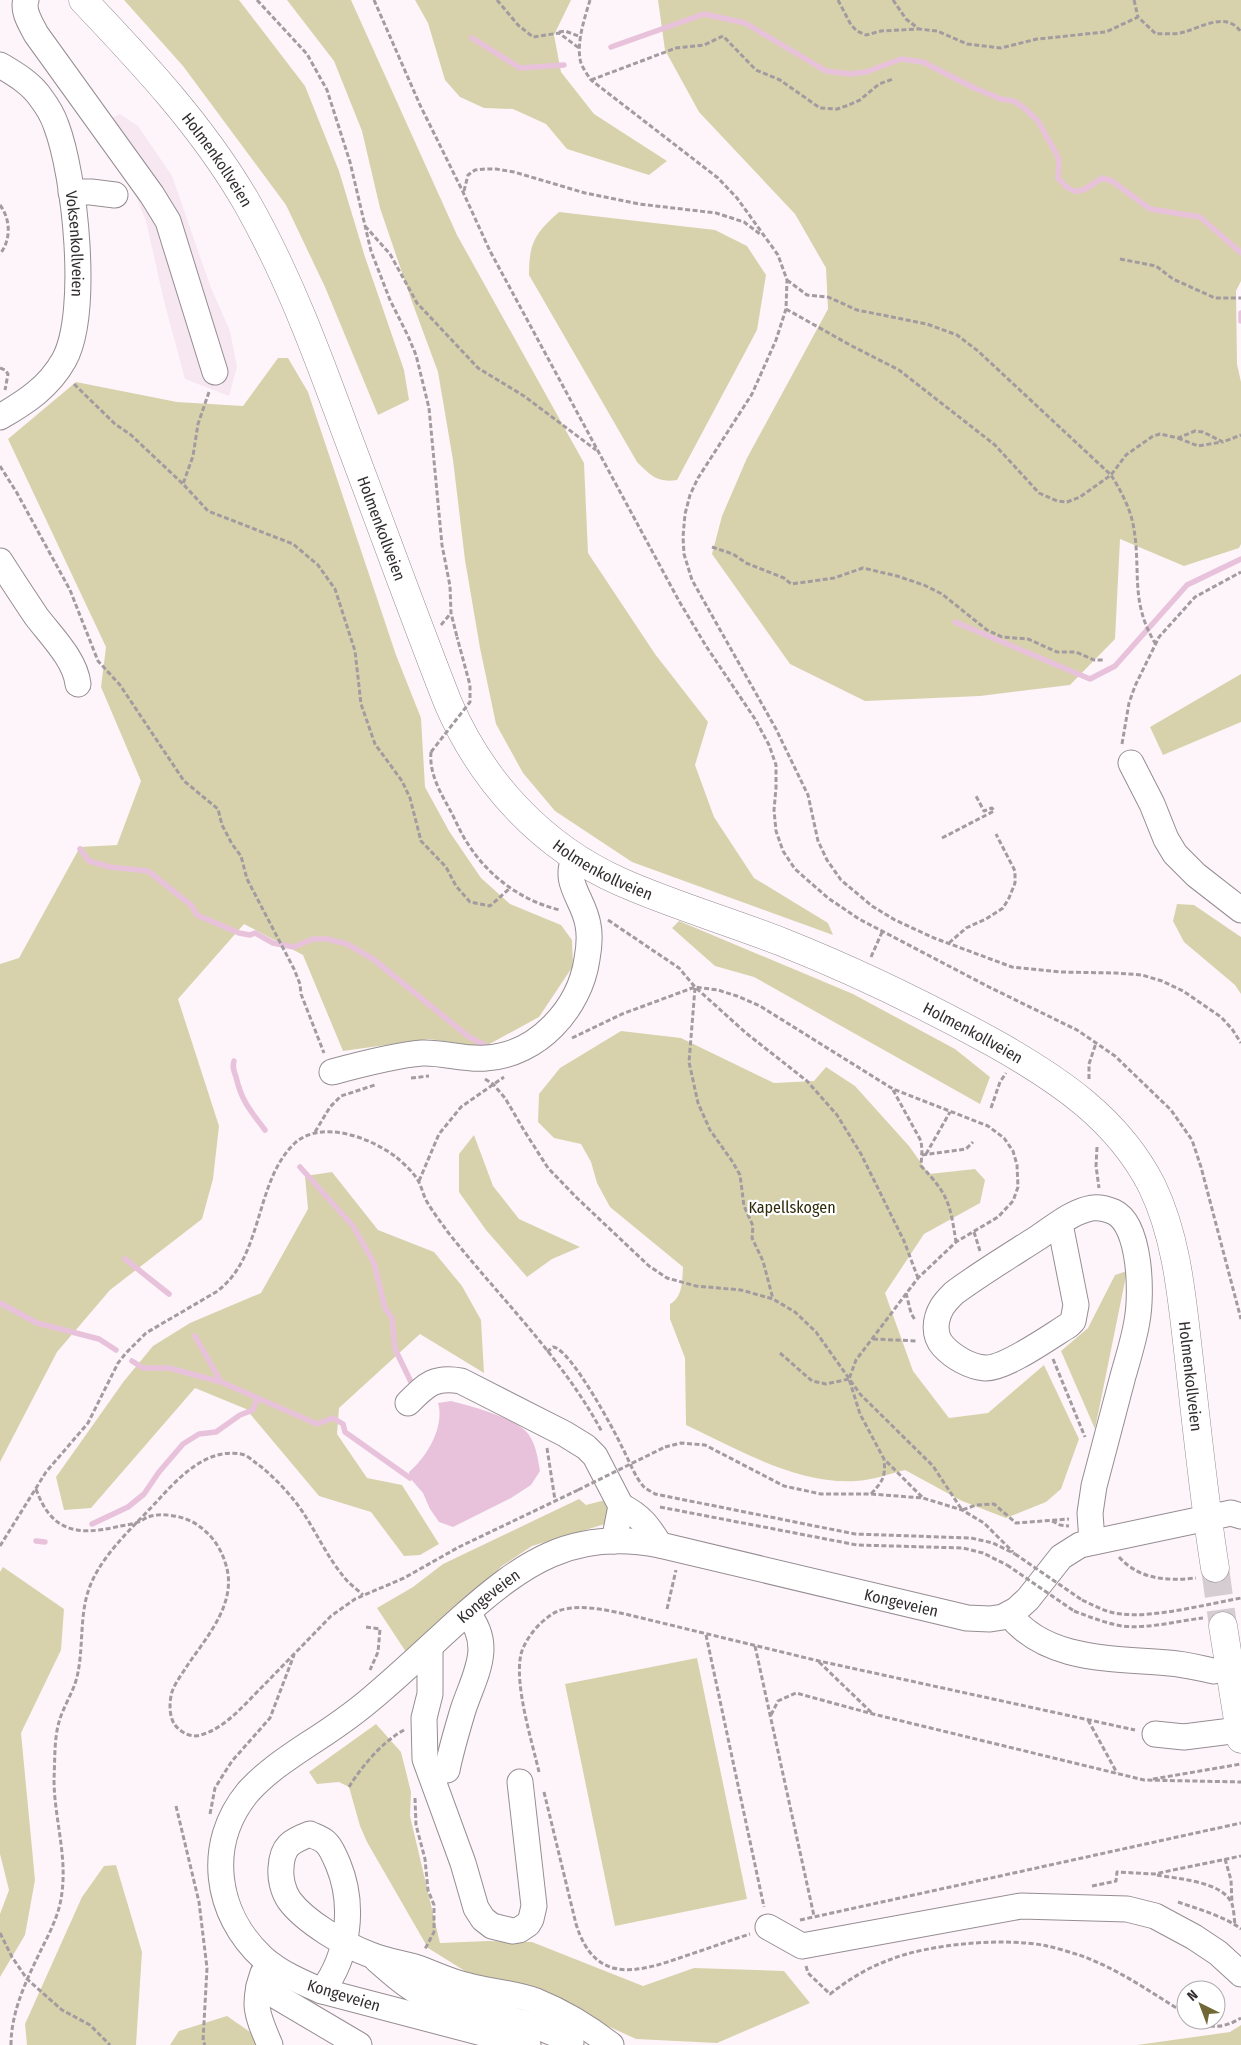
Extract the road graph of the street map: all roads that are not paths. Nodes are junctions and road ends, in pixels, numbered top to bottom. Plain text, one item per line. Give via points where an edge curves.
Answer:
1 (26, 0) edge
2 (83, 0) edge
3 (0, 65) edge
4 (71, 192) junction
5 (115, 195) dead end
6 (215, 372) road end
7 (1, 406) edge
8 (0, 561) edge
9 (78, 684) dead end
10 (1126, 753) road end
11 (575, 857) junction
12 (1241, 910) edge
13 (332, 1072) road end
14 (1060, 1224) junction
15 (408, 1403) dead end
16 (620, 1506) junction
17 (1230, 1512) edge
18 (614, 1541) junction
19 (1092, 1541) junction
20 (660, 1545) junction
21 (1204, 1573) tunnel mouth
22 (467, 1613) junction
23 (1010, 1614) junction
24 (1214, 1622) tunnel mouth
25 (430, 1647) junction
26 (1214, 1671) dead end
27 (1155, 1734) road end
28 (1240, 1734) edge
29 (446, 1770) dead end
30 (535, 1783) road end
31 (768, 1927) road end
32 (371, 1955) junction
33 (268, 1961) junction
34 (1241, 1974) edge
35 (259, 1986) junction
36 (322, 1991) junction
37 (571, 2042) dead end
38 (270, 2045) edge
39 (359, 2045) edge
40 (528, 2045) edge
41 (611, 2045) edge

1 - 6 street via 28,19 36,34 168,221
2 - 11 main road, Holmenkollveien via 172,96 214,151 246,202 275,254 302,315 461,733 508,799 547,837
3 - 4 street, Voksenkollveien via 41,97 56,123
4 - 5 street
4 - 7 street, Voksenkollveien via 77,309 69,350 41,391
8 - 9 street via 68,660
10 - 12 street via 1175,854
11 - 13 street via 570,867 570,879 589,926 588,948 580,986 568,1010 551,1027 518,1050 493,1058 414,1054
11 - 17 main road, Holmenkollveien via 619,881 862,976 945,1016 1059,1082 1090,1106 1127,1147 1160,1203 1170,1234 1184,1318
14 - 14 street via 1076,1305 1075,1316 1069,1325 995,1366 986,1368 957,1358 938,1340 936,1327 938,1314 953,1294
14 - 19 street via 1087,1210 1100,1208 1114,1212 1131,1236 1140,1280 1138,1321 1126,1379 1103,1439
15 - 16 street via 428,1384 442,1379 471,1385 586,1447 595,1456
16 - 18 street
16 - 20 street via 636,1514
17 - 19 street, Kongeveien
17 - 21 main road, Holmenkollveien
18 - 20 street, Kongeveien
18 - 22 street, Kongeveien via 570,1548 536,1561 502,1582
19 - 23 street, Kongeveien via 1061,1557 1028,1599
20 - 23 street, Kongeveien via 967,1618 990,1619
22 - 25 street, Kongeveien
22 - 29 street via 480,1635 479,1668
23 - 26 street via 1020,1627 1044,1643 1070,1651 1109,1660 1171,1663
24 - 28 main road
25 - 30 street via 430,1694 424,1718 428,1772 446,1811 476,1908 492,1926 513,1931 528,1924 534,1906
25 - 33 street, Kongeveien via 370,1699 266,1775 248,1793 230,1822 220,1864 224,1898 240,1933
27 - 28 street via 1184,1737
31 - 34 street via 802,1946 1021,1906 1127,1908 1155,1916 1194,1937
32 - 36 street via 344,1942 334,1972
32 - 37 street via 420,1993 534,2025
32 - 41 street via 415,1967 455,1983 535,2001 573,2019
33 - 35 street
33 - 36 street, Kongeveien via 293,1978
35 - 38 street via 256,2004
35 - 39 street
36 - 40 street, Kongeveien

